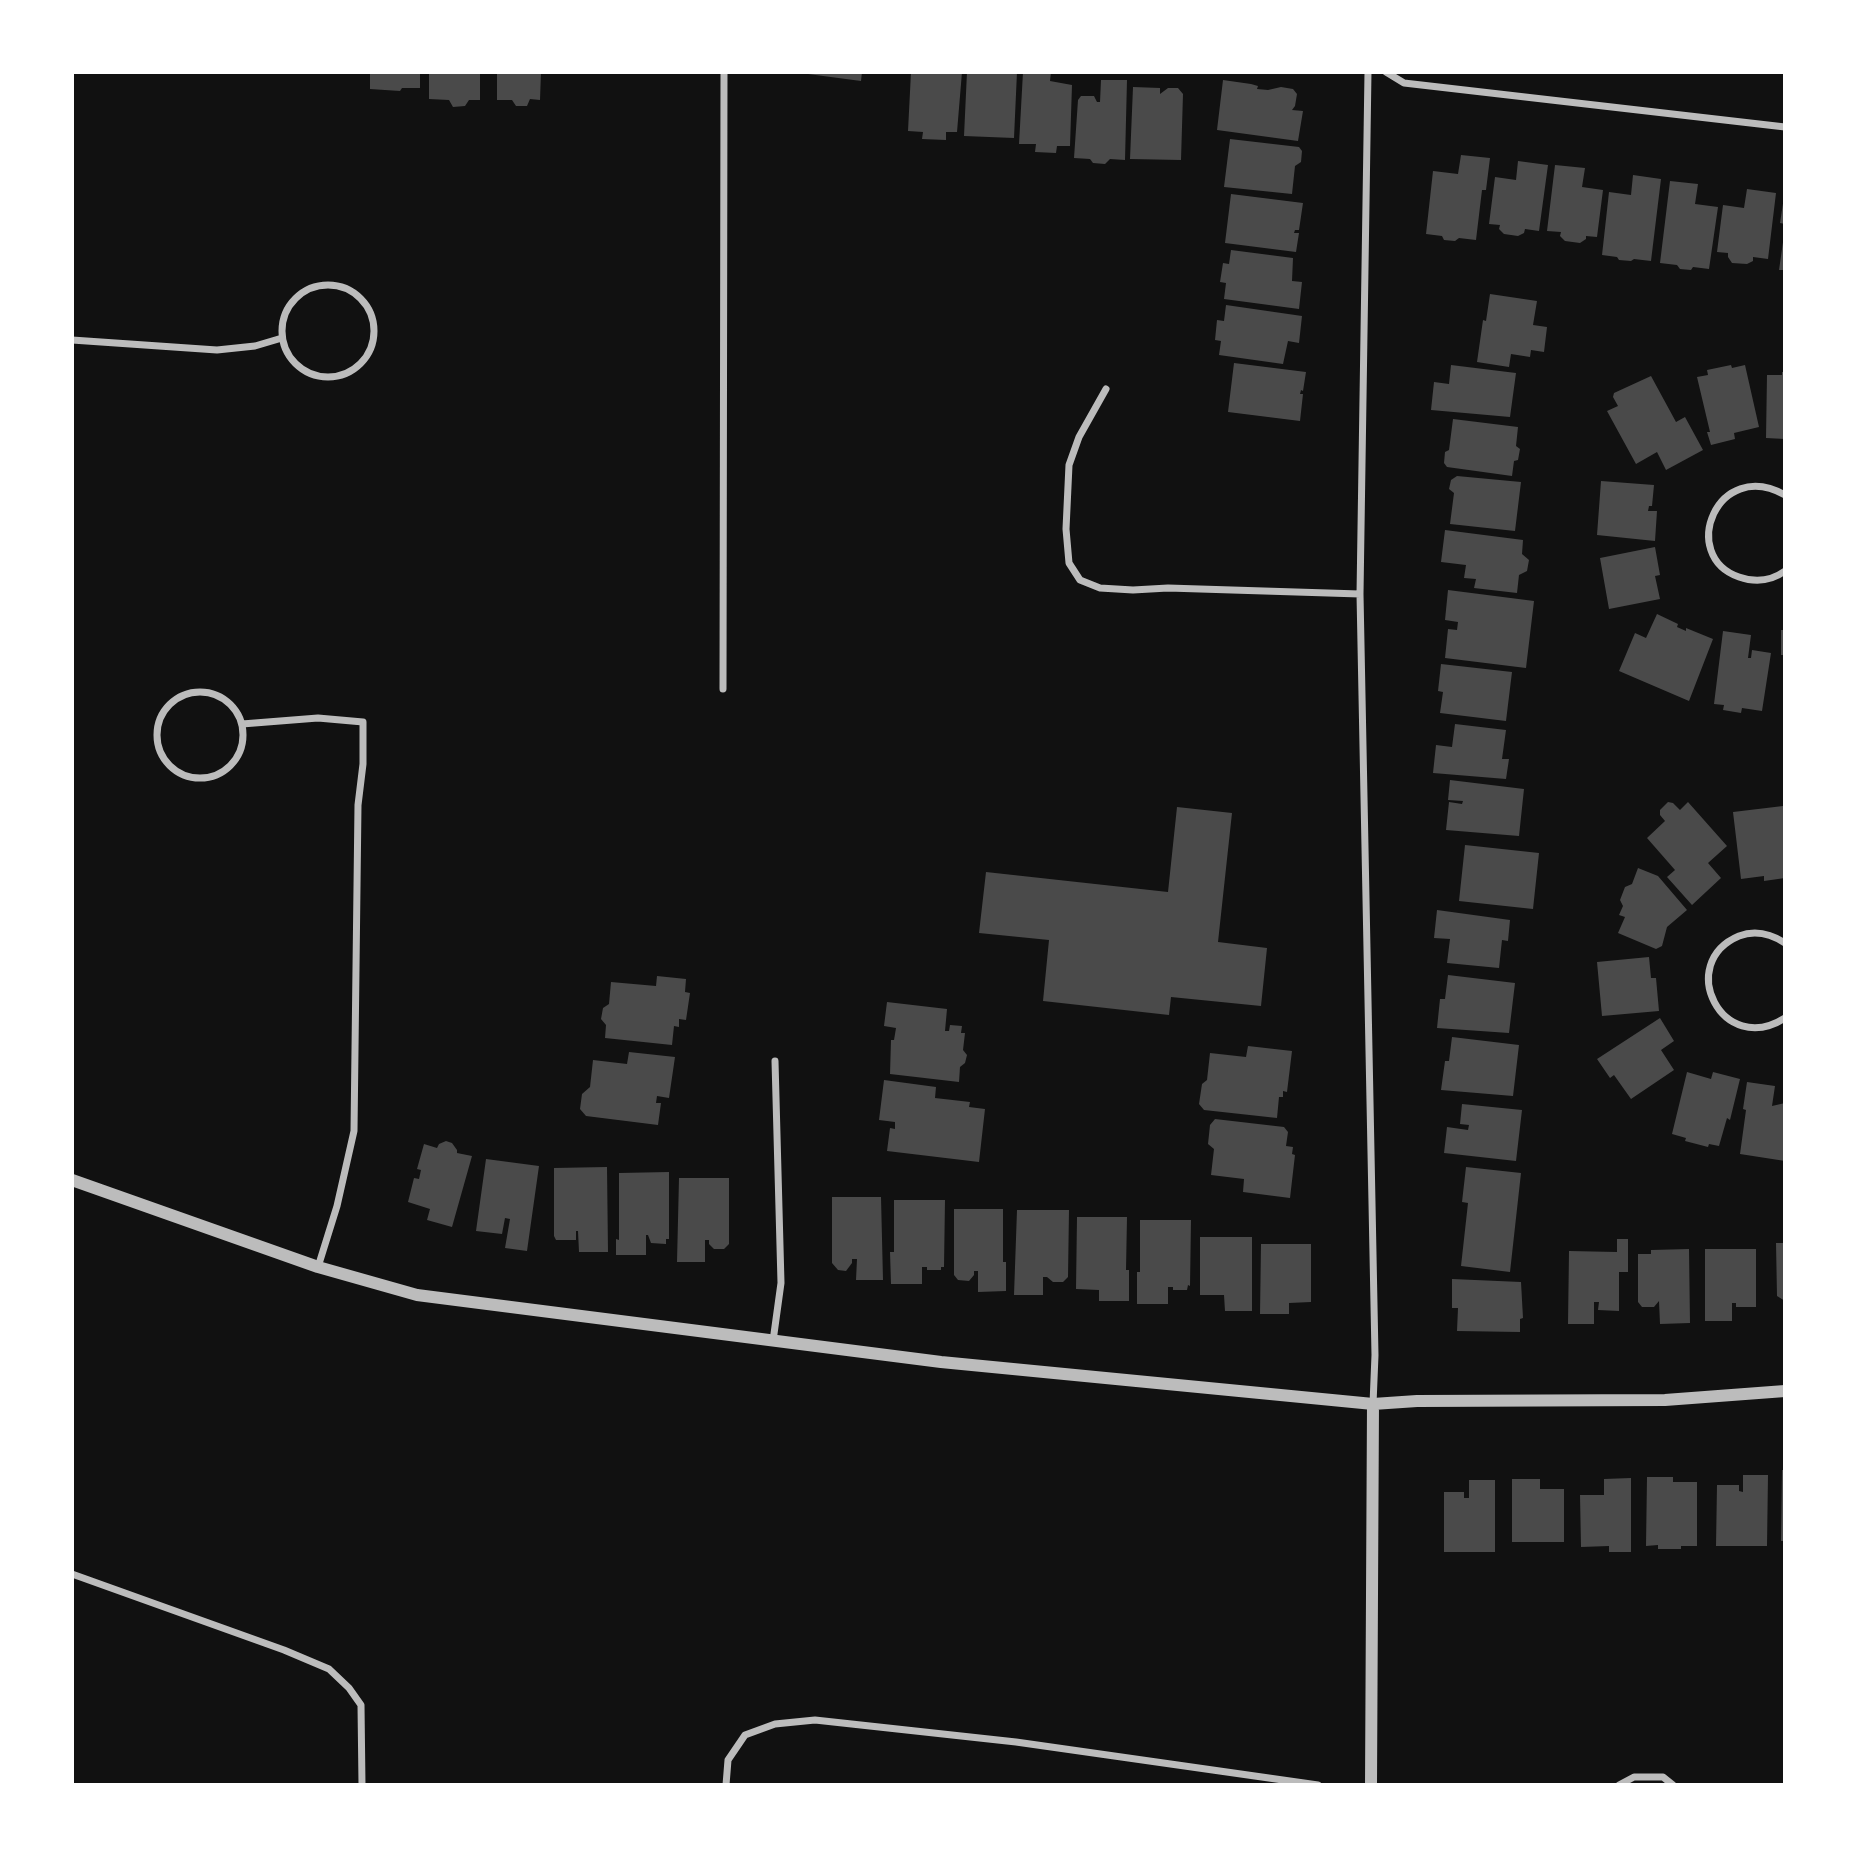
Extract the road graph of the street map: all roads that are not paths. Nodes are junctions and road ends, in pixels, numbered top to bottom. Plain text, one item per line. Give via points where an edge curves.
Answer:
1 (724, 72) edge
2 (1368, 72) edge
3 (1386, 72) edge
4 (1785, 127) edge
5 (282, 338) junction
6 (72, 340) edge
7 (1107, 389) dead end
8 (1785, 495) edge
9 (1785, 570) edge
10 (1360, 594) junction
11 (723, 689) dead end
12 (242, 724) junction
13 (1785, 943) edge
14 (1785, 1018) edge
15 (775, 1061) dead end
16 (72, 1180) edge
17 (318, 1267) junction
18 (773, 1340) junction
19 (1785, 1391) edge
20 (1373, 1404) junction
21 (72, 1574) edge
22 (362, 1785) edge
23 (726, 1785) edge
24 (1318, 1785) edge
25 (1371, 1785) edge
26 (1619, 1785) edge
27 (1673, 1785) edge

1 - 11 street
2 - 10 street
3 - 4 street via 1404,83
5 - 5 street via 287,353 309,374 339,377 353,371 372,347 372,317 354,293 333,286 310,288 288,308
5 - 6 street via 217,350
7 - 10 street via 1079,437 1069,465 1069,563 1080,580 1100,588 1133,590
8 - 9 street via 1757,485 1735,491 1717,506 1709,536 1712,552 1733,575 1763,581
10 - 20 street
12 - 12 street via 236,758 220,773 206,778 178,772 160,751 157,737 164,710 187,694 201,692 220,698 236,711
12 - 17 street via 318,718 363,722 354,1131
13 - 14 street via 1760,933 1730,940 1711,965 1708,980 1710,996 1730,1021 1760,1029
15 - 18 street via 781,1283
16 - 17 street
17 - 18 street via 417,1295
18 - 20 street via 941,1362
19 - 20 street via 1664,1400
20 - 25 street
21 - 22 street via 329,1669 361,1705
23 - 24 street via 728,1760 745,1735 775,1724 815,1720 1016,1742
26 - 27 street via 1634,1777 1663,1777

